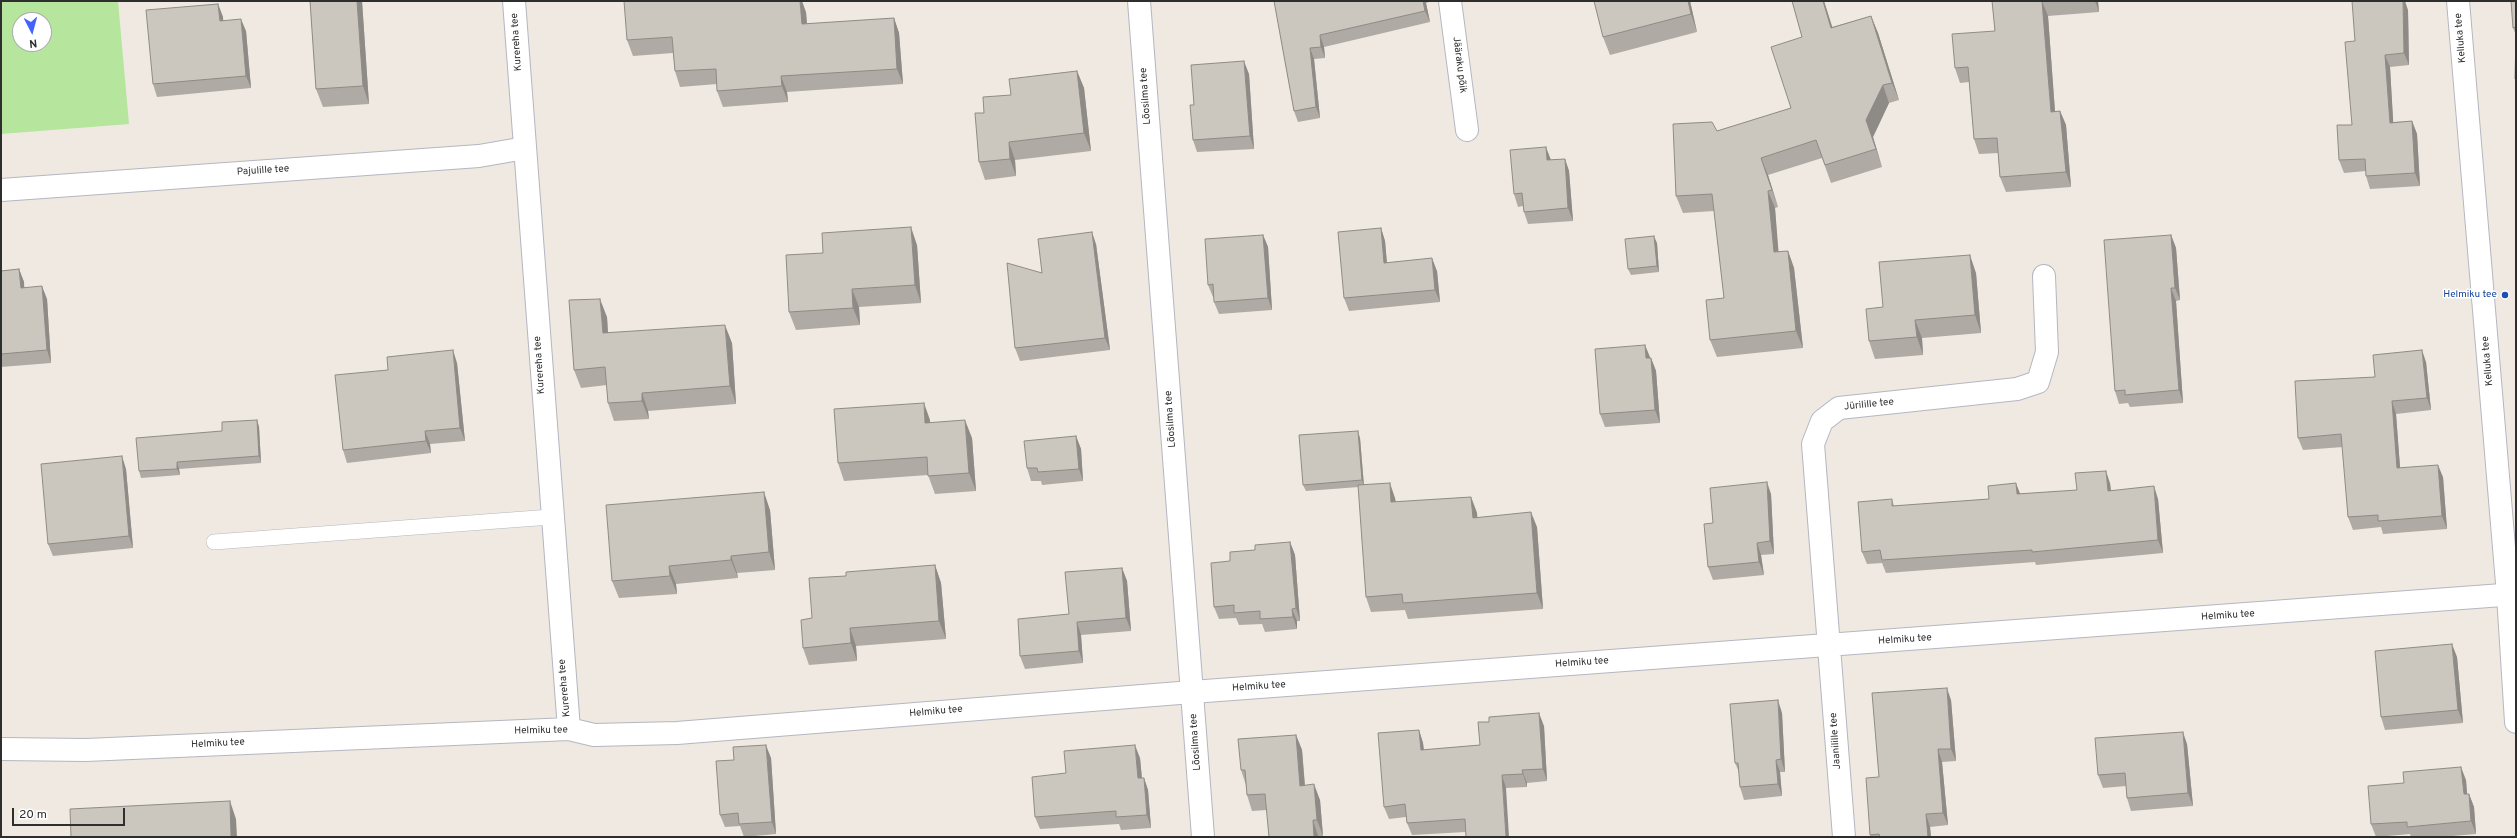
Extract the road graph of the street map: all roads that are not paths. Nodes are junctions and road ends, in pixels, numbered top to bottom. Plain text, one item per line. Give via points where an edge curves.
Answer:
1 (514, 1) edge
2 (1139, 1) edge
3 (1450, 1) edge
4 (2458, 1) edge
5 (1467, 130) dead end
6 (525, 148) junction
7 (1, 190) edge
8 (2044, 276) dead end
9 (551, 517) junction
10 (214, 542) dead end
11 (2512, 594) edge
12 (1829, 646) junction
13 (1192, 692) junction
14 (2516, 722) edge
15 (569, 729) junction
16 (1, 750) edge
17 (1203, 837) edge
18 (1844, 837) edge

1 - 6 street, Kurereha tee
2 - 13 street, Lõosilma tee
3 - 5 street, Jääraku põik
4 - 11 street, Kelluka tee
6 - 7 street, Pajulille tee via 479,156
6 - 9 street, Kurereha tee
8 - 12 street, Jürilille tee via 2048,352 2038,382 2017,389 1839,408 1822,421 1813,444
9 - 10 lane
9 - 15 street, Kurereha tee
11 - 12 street, Helmiku tee
11 - 14 street, Kelluka tee
12 - 13 street, Helmiku tee
12 - 18 street, Jaanilille tee
13 - 15 street, Helmiku tee via 677,733 594,735
13 - 17 street, Lõosilma tee
15 - 16 street, Helmiku tee via 86,750

